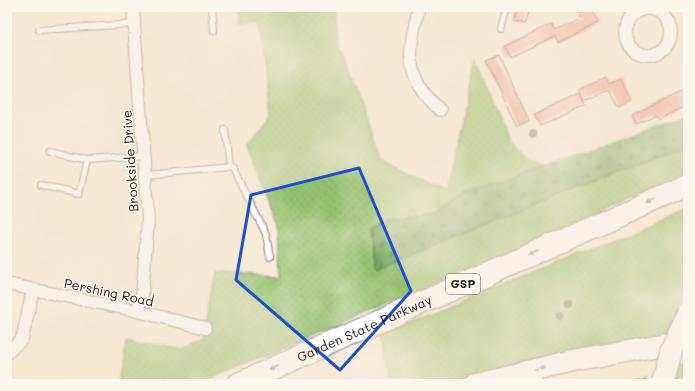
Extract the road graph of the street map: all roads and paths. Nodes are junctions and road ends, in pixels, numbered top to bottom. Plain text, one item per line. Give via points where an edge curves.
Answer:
1 (133, 7) edge
2 (212, 7) edge
3 (419, 7) edge
4 (507, 7) edge
5 (135, 24) junction
6 (501, 29) dead end
7 (38, 30) dead end
8 (214, 31) dead end
9 (440, 110) dead end
10 (225, 130) dead end
11 (50, 151) dead end
12 (144, 156) junction
13 (87, 160) junction
14 (229, 167) junction
15 (146, 175) junction
16 (41, 185) dead end
17 (688, 185) edge
18 (270, 257) dead end
19 (7, 284) edge
20 (33, 290) junction
21 (137, 311) junction
22 (688, 313) edge
23 (205, 328) dead end
24 (688, 340) edge
25 (7, 352) edge
26 (663, 383) edge
27 (238, 384) edge
28 (475, 384) edge

1 - 5 street, Brookside Drive
2 - 8 lane
3 - 9 street via 411,39 411,59 424,96
4 - 6 lane
5 - 7 lane
5 - 12 street, Brookside Drive
10 - 14 lane
11 - 13 lane
12 - 13 lane
12 - 15 street, Brookside Drive
13 - 16 lane via 79,194
14 - 15 lane
14 - 18 lane via 233,168 266,234
15 - 21 street, Brookside Drive via 148,220 142,295
17 -> 27 highway, Garden State Parkway / GSP
19 - 20 street, Pershing Road
20 - 21 street, Pershing Road
20 - 25 street via 22,339
21 - 23 street, Pershing Road
22 - 26 highway, bridge via 671,351
28 -> 24 highway via 574,361

